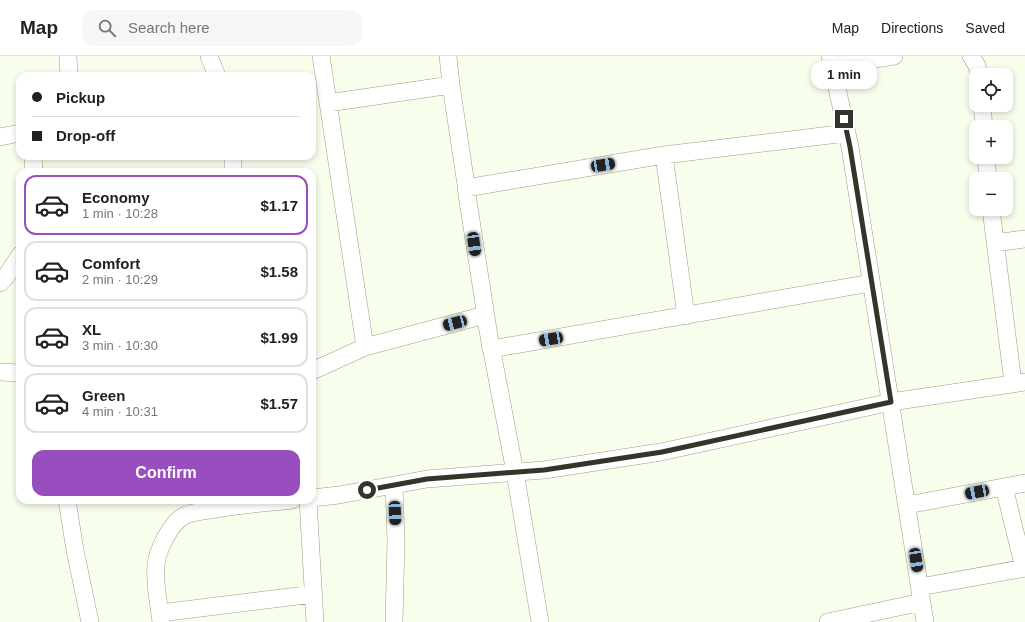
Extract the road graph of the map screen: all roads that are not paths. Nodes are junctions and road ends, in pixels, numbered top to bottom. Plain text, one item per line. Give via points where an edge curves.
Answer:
1 (68, 56) edge
2 (209, 56) edge
3 (321, 56) edge
4 (452, 56) edge
5 (894, 56) edge
6 (972, 56) edge
7 (832, 61) edge
8 (977, 68) edge
9 (69, 72) edge
10 (215, 72) edge
11 (451, 85) junction
12 (328, 103) junction
13 (847, 133) junction
14 (16, 134) edge
15 (0, 137) edge
16 (664, 155) junction
17 (466, 188) junction
18 (992, 216) edge
19 (1025, 239) edge
20 (995, 244) junction
21 (16, 261) edge
22 (0, 282) edge
23 (872, 283) junction
24 (485, 315) junction
25 (686, 316) junction
26 (365, 347) junction
27 (491, 349) junction
28 (316, 369) edge
29 (0, 372) edge
30 (16, 373) edge
31 (1019, 382) edge
32 (891, 402) junction
33 (515, 472) junction
34 (1025, 483) edge
35 (394, 486) junction
36 (1004, 487) junction
37 (316, 498) edge
38 (68, 504) edge
39 (248, 504) edge
40 (308, 504) edge
41 (907, 505) junction
42 (1024, 568) edge
43 (314, 594) junction
44 (921, 595) junction
45 (161, 618) edge
46 (90, 622) edge
47 (315, 622) edge
48 (394, 622) edge
49 (540, 622) edge
50 (828, 622) edge
51 (926, 622) edge

1 - 9 street
2 - 10 street
3 - 12 street
4 - 11 street
5 - 7 street
6 - 8 street
7 - 13 street
11 - 12 street
11 - 17 street
12 - 26 street
13 - 16 street
13 - 23 street
14 - 15 street
16 - 17 street
16 - 25 street
17 - 24 street
17 - 27 street
18 - 20 street
19 - 20 street
20 - 31 street
21 - 22 street
23 - 25 street
23 - 32 street
24 - 26 street
24 - 27 street
25 - 27 street
26 - 28 street
27 - 33 street
29 - 30 street
31 - 32 street
32 - 33 street via 662,452
32 - 41 street
33 - 35 street via 427,479
33 - 49 street
34 - 36 street
35 - 37 street
35 - 48 street
36 - 41 street
36 - 42 street
38 - 46 street
39 - 45 street via 183,516 169,532 157,558 155,579
40 - 43 street
41 - 44 street
42 - 44 street
43 - 45 street
43 - 47 street
44 - 50 street
44 - 51 street

